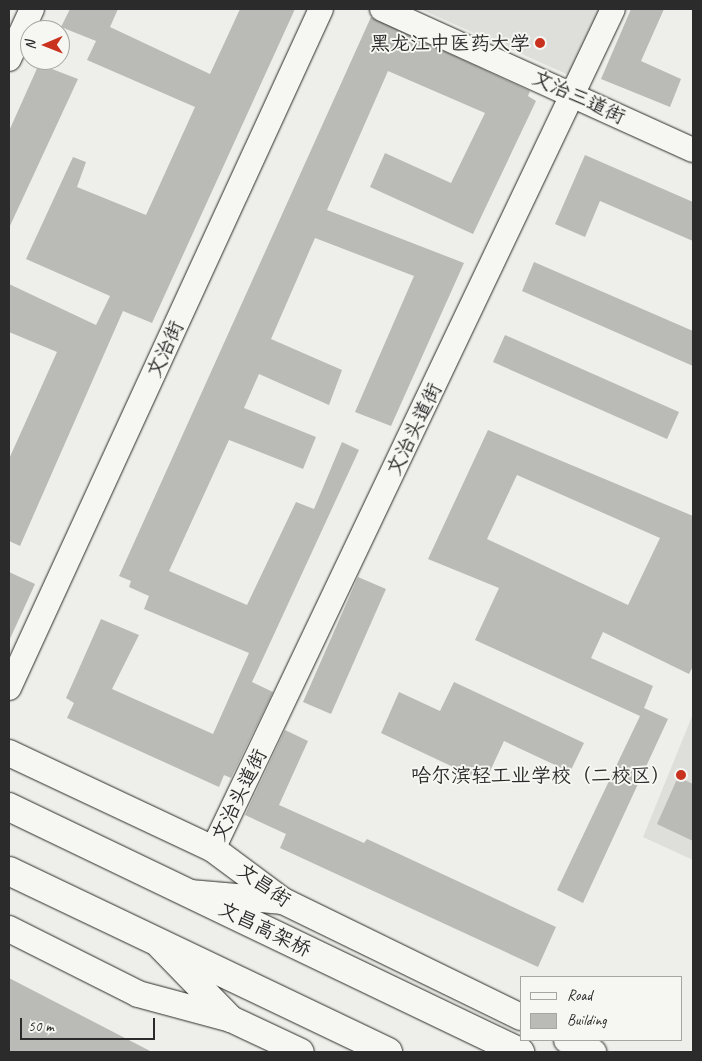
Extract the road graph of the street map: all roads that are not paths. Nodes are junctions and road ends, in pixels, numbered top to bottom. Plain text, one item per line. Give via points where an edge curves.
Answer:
1 (32, 9) edge
2 (321, 9) edge
3 (382, 9) edge
4 (613, 9) edge
5 (9, 58) edge
6 (575, 94) junction
7 (693, 150) edge
8 (9, 688) edge
9 (9, 753) edge
10 (9, 807) edge
11 (213, 849) junction
12 (9, 871) edge
13 (190, 892) junction
14 (283, 901) junction
15 (9, 929) edge
16 (160, 946) junction
17 (520, 1017) edge
18 (231, 1019) junction
19 (570, 1041) edge
20 (301, 1052) edge
21 (388, 1052) edge
22 (520, 1052) edge
23 (593, 1052) edge

1 - 5 street
2 - 8 street, 文治街
3 - 6 street, 文治三道街
4 - 6 street, 文治头道街
6 - 7 street, 文治三道街
6 - 11 street, 文治头道街
9 - 11 main road, 文昌街
10 - 13 highway, 文昌高架桥
11 - 14 main road, 文昌街
12 - 16 highway
13 - 14 main road
13 - 22 highway, 文昌高架桥
14 - 17 main road, 文昌街
15 - 18 main road via 138,994
16 - 18 main road
16 - 21 highway
18 - 20 main road
19 - 23 main road

